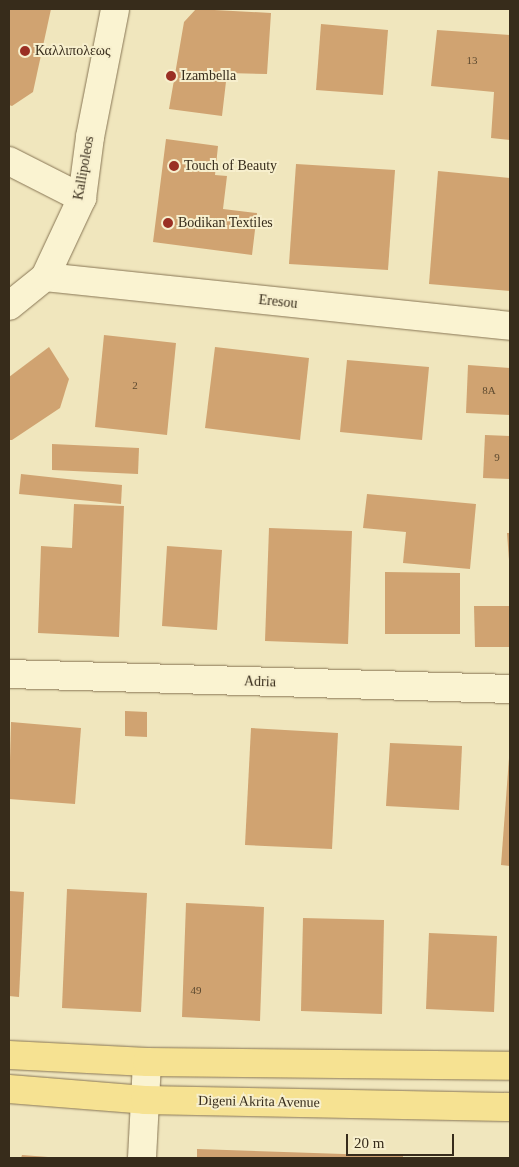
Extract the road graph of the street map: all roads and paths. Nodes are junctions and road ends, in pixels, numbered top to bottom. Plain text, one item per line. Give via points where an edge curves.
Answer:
1 (115, 9) edge
2 (9, 161) edge
3 (82, 198) junction
4 (45, 277) junction
5 (9, 306) edge
6 (510, 326) edge
7 (9, 674) edge
8 (510, 689) edge
9 (9, 1055) edge
10 (146, 1062) junction
11 (510, 1066) edge
12 (9, 1089) edge
13 (109, 1097) junction
14 (145, 1100) junction
15 (510, 1107) edge
16 (142, 1148) edge

1 - 3 street, Kallipoleos via 90,136
2 - 3 street
3 - 4 street, Kallipoleos
4 - 5 street, Kallipoleos
4 - 6 street, Eresou
7 - 8 street, Adria
9 - 10 main road
10 - 11 main road
10 - 14 street
12 - 13 main road, Digeni Akrita Avenue
13 - 14 main road, Digeni Akrita Avenue
13 - 16 street via 126,1112
14 - 15 main road, Digeni Akrita Avenue
14 - 16 street

